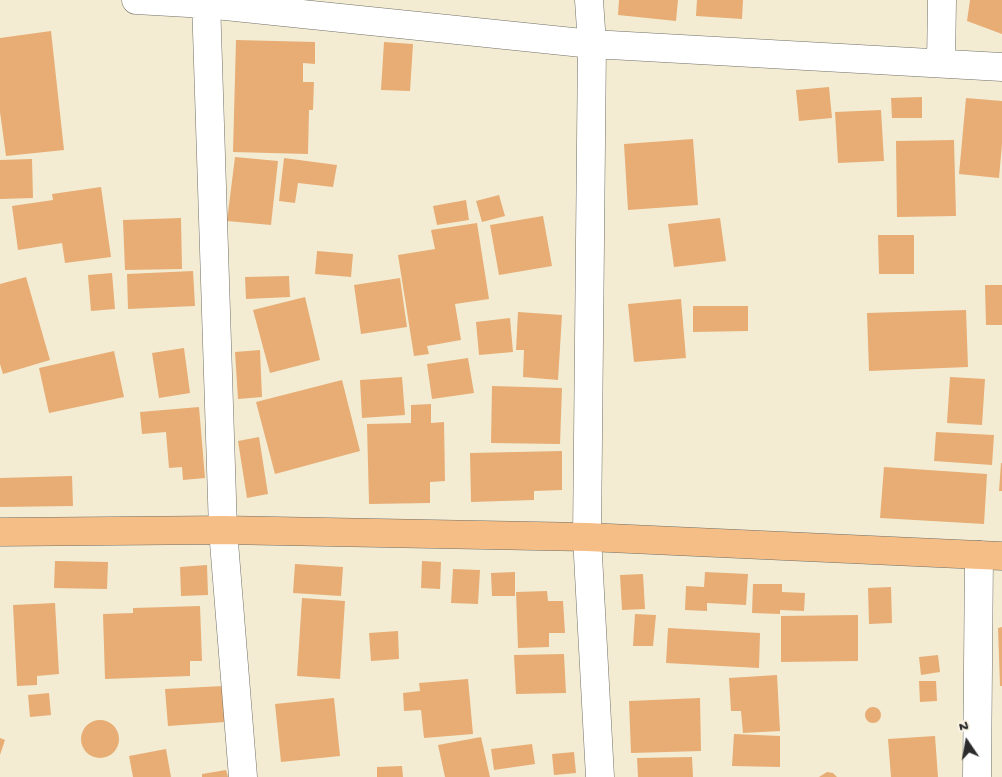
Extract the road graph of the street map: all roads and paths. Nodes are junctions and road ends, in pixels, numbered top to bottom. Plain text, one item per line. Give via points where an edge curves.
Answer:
1 (136, 0) edge
2 (589, 0) edge
3 (942, 0) edge
4 (206, 2) edge
5 (592, 44) junction
6 (941, 63) junction
7 (1002, 67) edge
8 (223, 530) junction
9 (0, 532) edge
10 (587, 537) junction
11 (991, 555) edge
12 (243, 777) edge
13 (600, 777) edge
14 (977, 777) edge

1 - 4 street
2 - 5 street
3 - 6 street
4 - 5 street
4 - 8 street
5 - 6 street
5 - 10 street
6 - 7 street
8 - 9 main road
8 - 10 main road
8 - 12 street
10 - 11 main road
10 - 13 street
11 - 14 street

